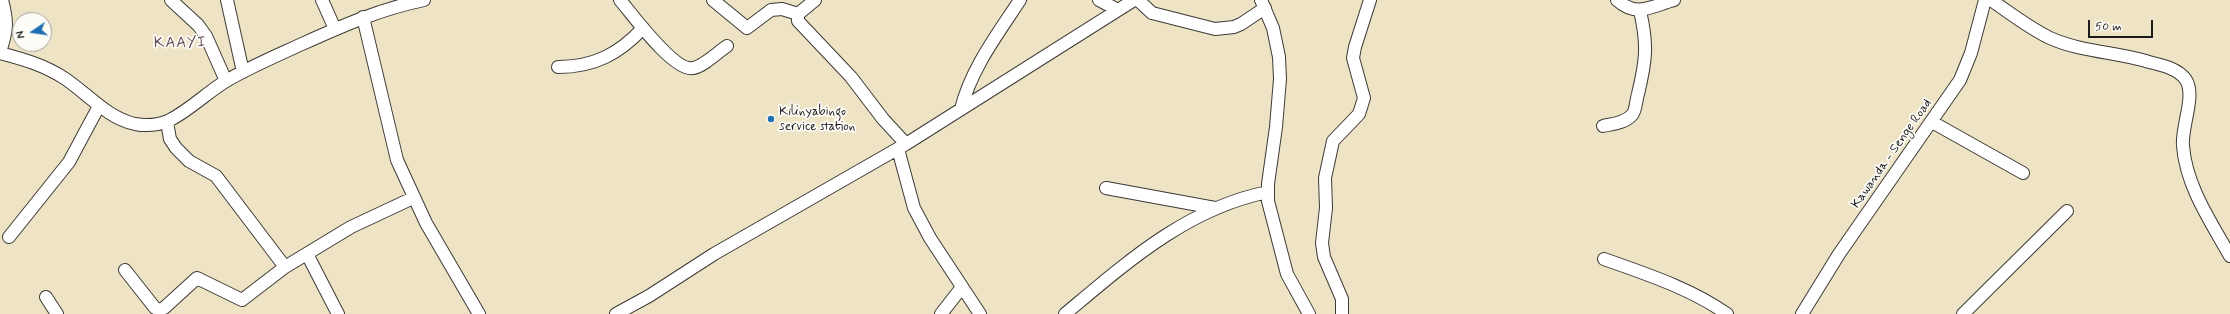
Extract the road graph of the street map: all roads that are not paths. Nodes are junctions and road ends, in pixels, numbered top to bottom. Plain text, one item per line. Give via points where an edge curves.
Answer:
1 (2, 0) edge
2 (171, 0) edge
3 (227, 0) edge
4 (322, 0) edge
5 (424, 0) edge
6 (620, 0) edge
7 (713, 0) edge
8 (815, 0) edge
9 (1020, 0) edge
10 (1099, 0) edge
11 (1134, 0) edge
12 (1138, 0) edge
13 (1370, 0) edge
14 (1617, 0) edge
15 (1674, 0) edge
16 (1985, 0) edge
17 (1991, 0) edge
18 (1263, 4) edge
19 (1118, 10) junction
20 (1640, 11) junction
21 (798, 14) junction
22 (363, 17) junction
23 (643, 28) junction
24 (335, 29) junction
25 (726, 46) dead end
26 (0, 52) edge
27 (558, 67) dead end
28 (243, 72) junction
29 (226, 81) junction
30 (100, 106) junction
31 (961, 109) junction
32 (167, 122) junction
33 (1932, 122) junction
34 (1603, 126) dead end
35 (902, 147) junction
36 (2023, 173) dead end
37 (1106, 188) dead end
38 (1268, 192) junction
39 (413, 198) junction
40 (1215, 208) junction
41 (2067, 211) dead end
42 (9, 237) dead end
43 (307, 254) junction
44 (2230, 256) edge
45 (1604, 259) dead end
46 (285, 267) junction
47 (125, 270) dead end
48 (962, 287) junction
49 (46, 298) dead end
50 (57, 314) edge
51 (338, 314) edge
52 (479, 314) edge
53 (616, 314) edge
54 (940, 314) edge
55 (980, 314) edge
56 (1064, 314) edge
57 (1309, 314) edge
58 (1342, 314) edge
59 (1727, 314) edge
60 (1802, 314) edge
61 (1963, 314) edge

1 - 26 street via 7,28
2 - 29 street via 202,30
3 - 28 street
4 - 24 street
5 - 22 street via 394,6
6 - 23 street
7 - 21 street via 747,28 771,10 782,9
8 - 21 street
9 - 31 street via 978,66 965,93
10 - 19 street
11 - 19 street
12 - 18 street via 1152,13 1215,29 1241,24
13 - 58 street via 1353,58 1364,98 1359,114 1333,141 1324,178 1326,208 1322,243 1324,257 1342,299
14 - 20 street via 1624,6
15 - 20 street
16 - 33 street, Kawanda - Senge Road via 1971,53 1960,80
17 - 44 street via 2050,38 2088,50 2131,56 2160,65 2176,71 2186,81 2190,92 2183,126 2187,167 2202,206
18 - 38 street via 1276,42 1280,79
19 - 31 street
20 - 34 street via 1646,46 1635,108 1632,115 1626,119
21 - 35 street via 798,21 851,77
22 - 24 street
22 - 39 street via 397,160
23 - 25 street via 659,48 689,68 695,68
23 - 27 street via 625,47 615,53 583,65
24 - 28 street
26 - 30 street via 50,69
28 - 29 street
29 - 32 street
30 - 32 street via 134,123
30 - 42 street via 69,162
31 - 35 street
32 - 46 street via 170,139 176,148 190,161 216,176
33 - 36 street
33 - 60 street, Kawanda - Senge Road via 1839,254
35 - 48 street via 914,208
35 - 53 street via 740,239
37 - 40 street
38 - 40 street via 1246,196
38 - 57 street via 1269,208 1287,274
39 - 43 street via 350,227
39 - 52 street
40 - 56 street via 1187,222 1131,259
41 - 61 street
43 - 46 street
43 - 51 street
45 - 59 street via 1654,276
46 - 47 street via 242,300 197,278 159,310
48 - 54 street
48 - 55 street
49 - 50 street

